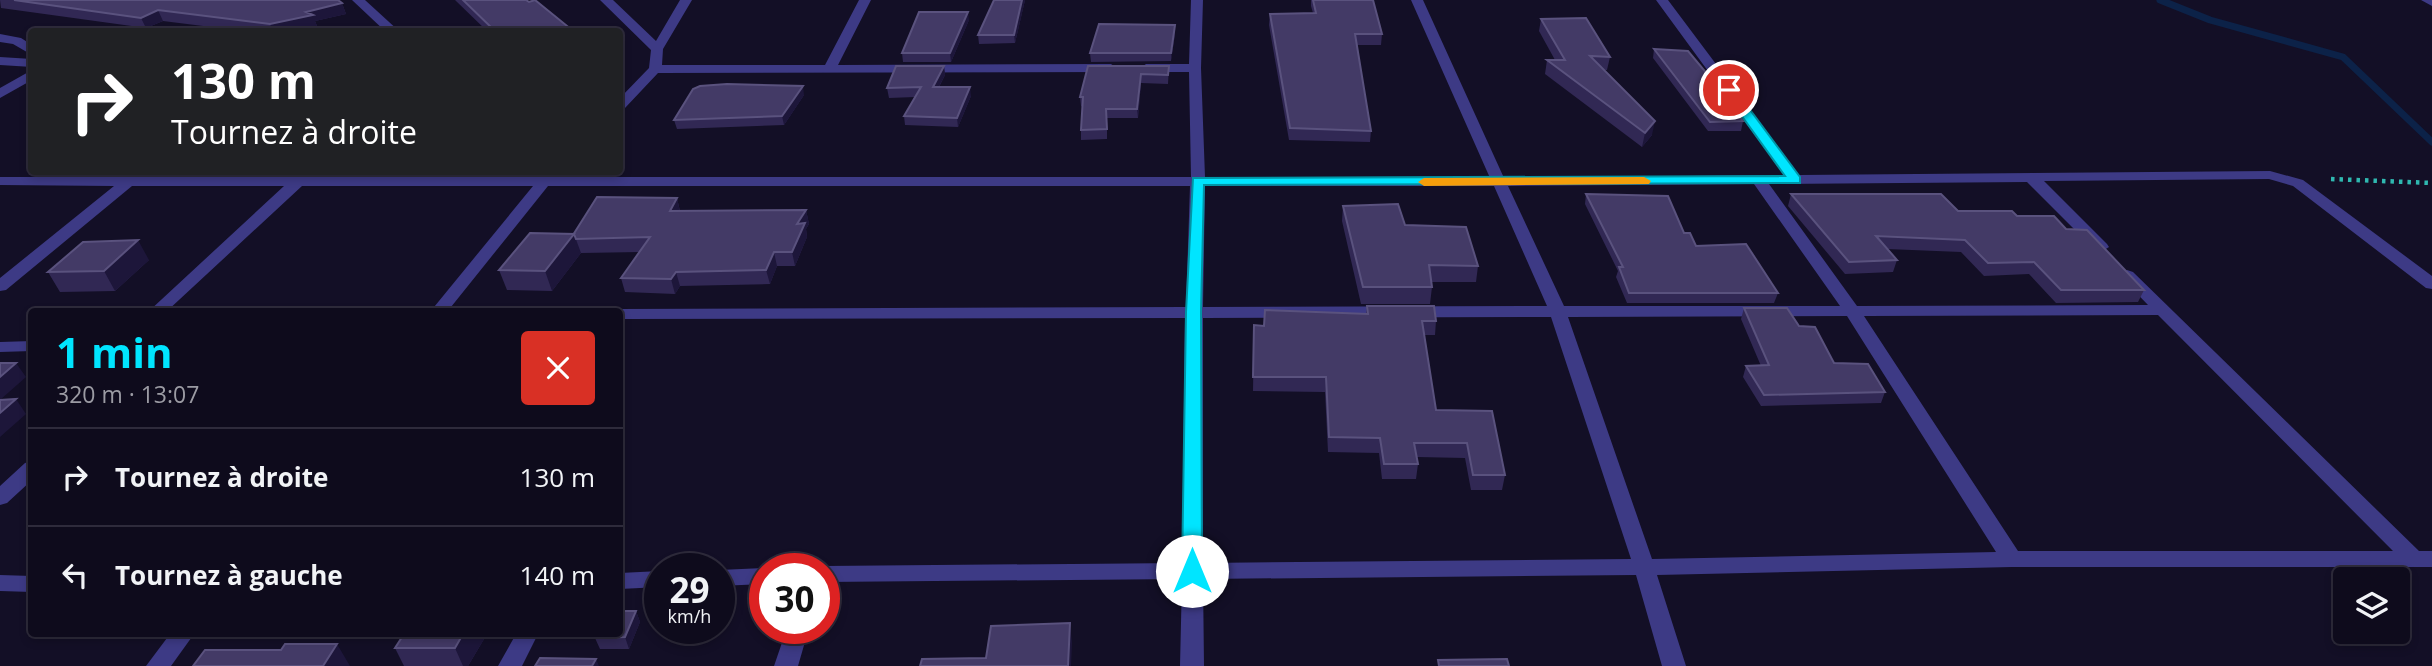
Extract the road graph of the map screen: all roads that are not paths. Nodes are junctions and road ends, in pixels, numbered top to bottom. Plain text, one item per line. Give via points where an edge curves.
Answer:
1 (358, 0) edge
2 (606, 0) edge
3 (686, 0) edge
4 (865, 0) edge
5 (1197, 0) edge
6 (1417, 0) edge
7 (1662, 0) edge
8 (2427, 0) edge
9 (2432, 3) edge
10 (390, 28) edge
11 (0, 38) edge
12 (28, 48) edge
13 (657, 49) junction
14 (0, 61) edge
15 (28, 62) edge
16 (1195, 68) junction
17 (654, 69) junction
18 (829, 69) junction
19 (28, 76) edge
20 (0, 94) edge
21 (623, 101) edge
22 (334, 175) edge
23 (548, 177) edge
24 (2032, 178) junction
25 (1795, 180) junction
26 (0, 181) edge
27 (1198, 181) junction
28 (1759, 181) junction
29 (127, 182) junction
30 (1499, 182) junction
31 (296, 183) junction
32 (326, 183) junction
33 (2432, 284) edge
34 (0, 286) edge
35 (160, 308) edge
36 (441, 308) edge
37 (1851, 309) junction
38 (2162, 310) junction
39 (1194, 312) junction
40 (1558, 313) junction
41 (623, 314) edge
42 (28, 346) edge
43 (0, 347) edge
44 (28, 472) edge
45 (0, 498) edge
46 (2012, 559) junction
47 (2423, 559) edge
48 (1644, 567) junction
49 (1192, 571) junction
50 (840, 574) edge
51 (644, 580) edge
52 (623, 581) edge
53 (0, 583) edge
54 (28, 584) edge
55 (181, 637) edge
56 (525, 637) edge
57 (793, 644) edge
58 (158, 666) edge
59 (510, 666) edge
60 (786, 666) edge
61 (1192, 666) edge
62 (1674, 666) edge

1 - 10 street
2 - 13 street
3 - 13 street
4 - 18 street
5 - 16 street
6 - 30 street
7 - 25 street
8 - 9 street
11 - 12 street
13 - 17 street
14 - 15 street
16 - 18 street
16 - 27 street
17 - 18 street
17 - 21 street
19 - 20 street
22 - 32 street
23 - 27 street
23 - 32 street
23 - 36 street
24 - 25 street
24 - 33 street via 2281,176 2298,183
24 - 38 street
25 - 28 street
26 - 29 street
27 - 30 street
27 - 39 street
28 - 30 street
28 - 37 street
29 - 31 street
29 - 34 street
30 - 40 street
31 - 32 street
31 - 35 street
37 - 38 street
37 - 40 street
37 - 46 street
38 - 47 street
39 - 40 street
39 - 41 street
39 - 49 street
40 - 48 street
42 - 43 street
44 - 45 street
46 - 47 street
46 - 48 street
48 - 49 street
48 - 62 street
49 - 50 street
49 - 61 street
51 - 52 street
53 - 54 street
55 - 58 street
56 - 59 street
57 - 60 street

